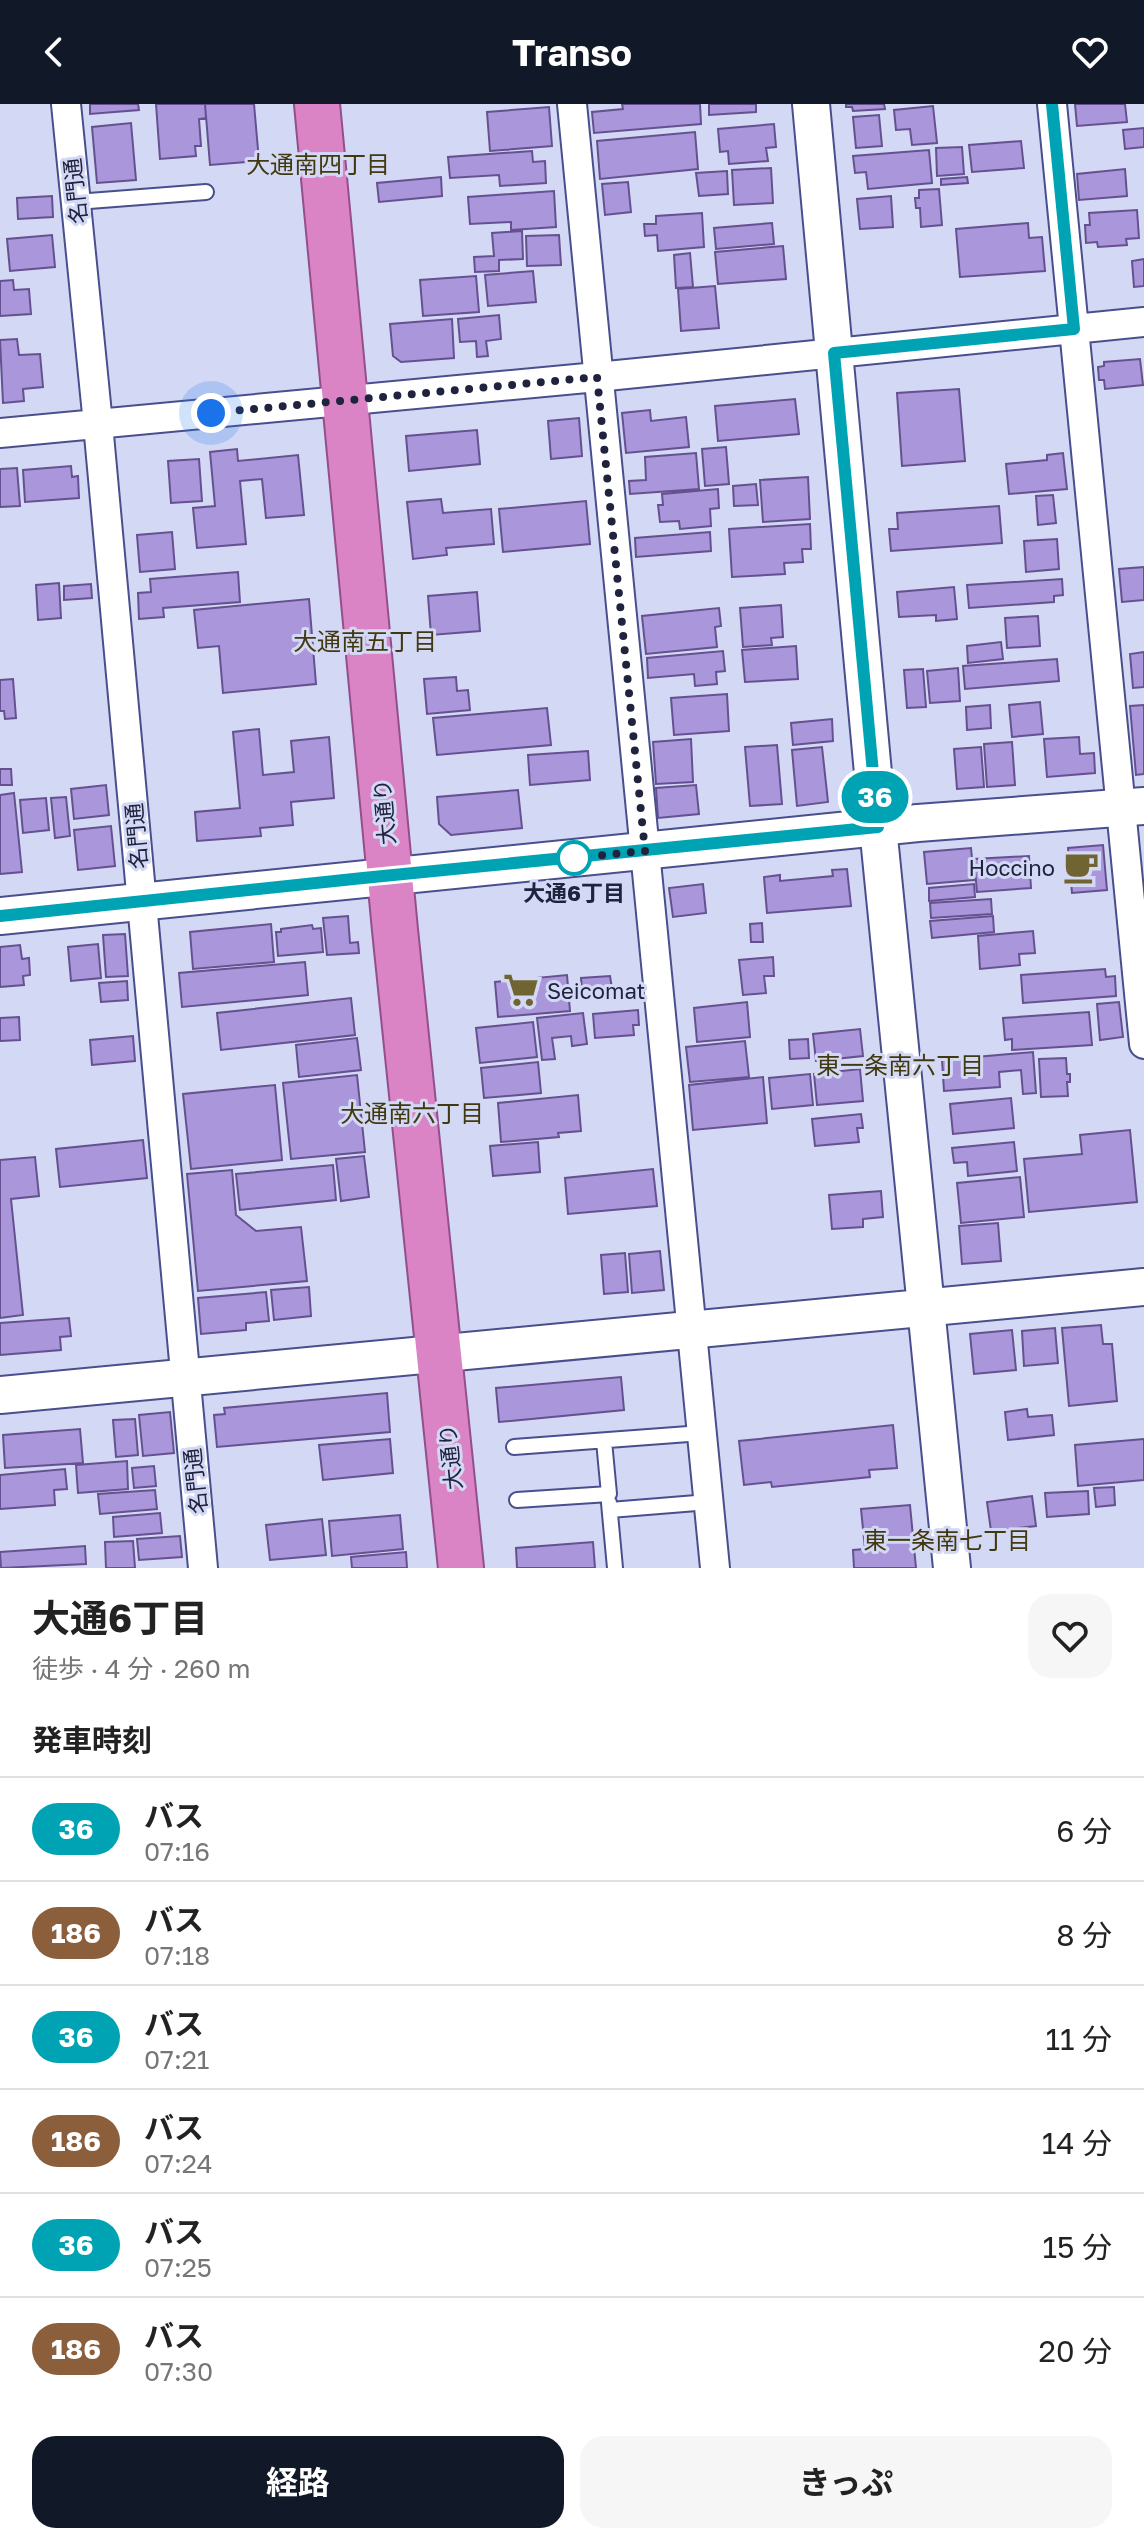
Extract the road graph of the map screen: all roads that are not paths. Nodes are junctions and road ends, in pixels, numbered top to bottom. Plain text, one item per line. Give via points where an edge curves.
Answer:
1 (66, 104) edge
2 (317, 104) edge
3 (572, 104) edge
4 (811, 104) edge
5 (1052, 104) edge
6 (206, 192) dead end
7 (76, 202) junction
8 (1144, 322) edge
9 (1074, 329) junction
10 (834, 353) junction
11 (597, 377) junction
12 (345, 400) junction
13 (98, 424) junction
14 (0, 433) edge
15 (1132, 807) edge
16 (878, 827) junction
17 (645, 851) junction
18 (390, 875) junction
19 (142, 902) junction
20 (0, 916) edge
21 (1144, 1044) edge
22 (1144, 1287) edge
23 (926, 1307) junction
24 (693, 1328) junction
25 (440, 1352) junction
26 (184, 1377) junction
27 (0, 1395) edge
28 (702, 1433) junction
29 (604, 1441) junction
30 (514, 1447) dead end
31 (609, 1494) junction
32 (517, 1500) dead end
33 (709, 1502) junction
34 (610, 1510) junction
35 (203, 1568) edge
36 (461, 1568) edge
37 (615, 1568) edge
38 (708, 1568) edge
39 (715, 1568) edge
40 (952, 1568) edge

1 - 7 street, 名門通
2 - 12 highway, 大通り
3 - 11 street
4 - 10 street
5 - 9 street
6 - 7 lane
7 - 13 street, 名門通
8 - 9 street
9 - 10 street
9 - 15 street
10 - 11 street
10 - 16 street
11 - 12 street
11 - 17 street
12 - 13 street
12 - 18 highway, 大通り
13 - 14 street
13 - 19 street, 名門通
15 - 16 street
15 - 21 street
16 - 17 street
16 - 23 street
17 - 18 street
17 - 24 street
18 - 19 street
18 - 25 highway, 大通り
19 - 20 street
19 - 26 street, 名門通
22 - 23 street
23 - 24 street
23 - 40 street
24 - 25 street
24 - 28 street
25 - 26 street
25 - 36 highway, 大通り
26 - 27 street
26 - 35 street, 名門通
28 - 29 lane
28 - 33 street
29 - 30 lane
29 - 31 lane
31 - 32 lane
31 - 34 lane
33 - 34 lane
33 - 39 street
34 - 37 lane
38 - 39 lane

